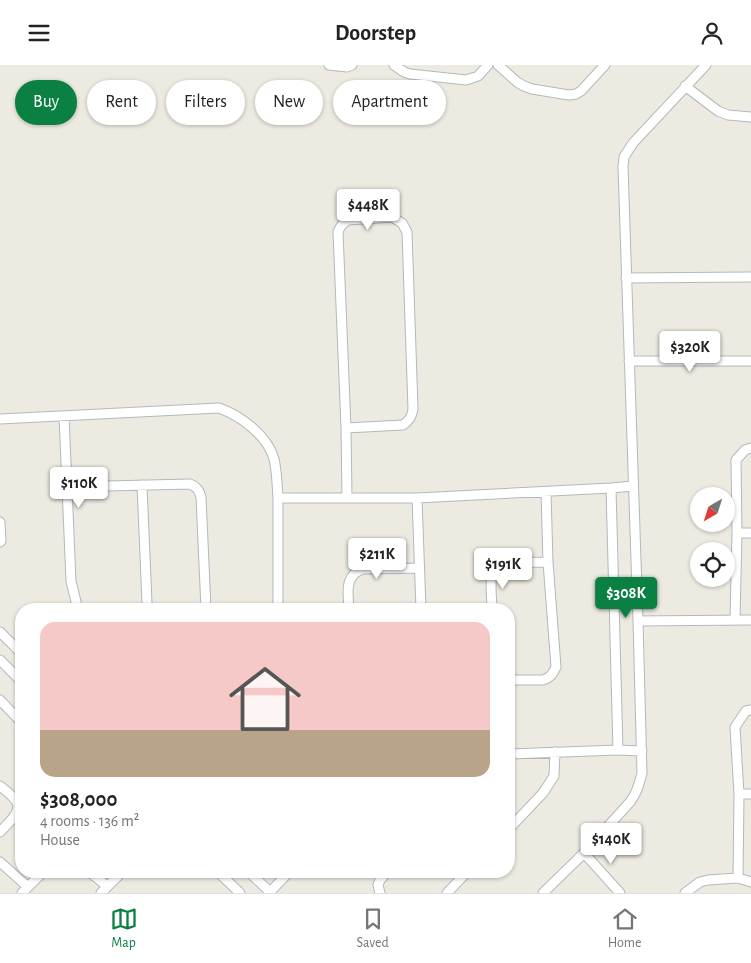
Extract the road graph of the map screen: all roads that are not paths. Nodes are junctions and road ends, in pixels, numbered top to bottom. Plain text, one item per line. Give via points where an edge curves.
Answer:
1 (329, 65) edge
2 (352, 65) edge
3 (394, 65) edge
4 (488, 65) edge
5 (498, 65) edge
6 (604, 65) edge
7 (706, 65) edge
8 (685, 86) junction
9 (751, 117) edge
10 (751, 277) edge
11 (626, 278) junction
12 (629, 361) junction
13 (751, 361) edge
14 (64, 416) junction
15 (0, 419) edge
16 (346, 428) junction
17 (751, 448) edge
18 (142, 485) junction
19 (633, 486) junction
20 (66, 487) junction
21 (611, 488) junction
22 (546, 492) junction
23 (278, 498) junction
24 (347, 498) junction
25 (417, 498) junction
26 (0, 522) edge
27 (737, 533) junction
28 (751, 533) edge
29 (0, 542) edge
30 (548, 562) junction
31 (419, 567) junction
32 (76, 603) edge
33 (147, 603) edge
34 (206, 603) edge
35 (278, 603) edge
36 (349, 603) edge
37 (421, 603) edge
38 (492, 603) edge
39 (735, 620) junction
40 (751, 620) edge
41 (638, 621) junction
42 (0, 632) edge
43 (15, 647) edge
44 (1, 664) edge
45 (15, 676) edge
46 (515, 680) edge
47 (0, 700) edge
48 (751, 711) edge
49 (15, 715) edge
50 (618, 750) junction
51 (642, 751) junction
52 (555, 752) junction
53 (515, 754) edge
54 (0, 786) edge
55 (739, 794) junction
56 (751, 794) edge
57 (15, 800) edge
58 (15, 814) edge
59 (515, 823) edge
60 (0, 832) edge
61 (584, 853) junction
62 (0, 862) edge
63 (37, 878) edge
64 (94, 878) edge
65 (117, 878) edge
66 (224, 878) edge
67 (255, 878) edge
68 (284, 878) edge
69 (382, 878) edge
70 (461, 878) edge
71 (738, 878) junction
72 (751, 882) edge
73 (25, 890) edge
74 (104, 890) edge
75 (240, 893) edge
76 (270, 893) edge
77 (380, 893) edge
78 (447, 893) edge
79 (543, 893) edge
80 (620, 893) edge
81 (685, 893) edge

1 - 2 street
3 - 4 street via 410,74 466,80 478,76
5 - 6 street via 524,86 569,95 581,91
7 - 8 street
8 - 9 street via 718,111
8 - 11 street via 624,157
10 - 11 street
11 - 12 street
12 - 13 street
12 - 19 street
14 - 15 street
14 - 20 street
14 - 23 street via 219,408 232,413 264,439 274,458
16 - 16 street via 340,227 348,220 392,217 402,223 407,232 412,417 403,425
16 - 24 street
17 - 27 street via 736,460
18 - 20 street
18 - 33 street
18 - 34 street via 190,484 200,491
19 - 21 street
19 - 41 street
20 - 32 street via 71,581
21 - 22 street
21 - 50 street
22 - 25 street
22 - 30 street
23 - 24 street
23 - 35 street
24 - 25 street
25 - 31 street
26 - 29 street
27 - 28 street
27 - 39 street
30 - 38 street via 502,563 496,567 491,577
30 - 46 street via 556,667 543,680
31 - 36 street via 357,571 350,581
31 - 37 street
39 - 40 street
39 - 41 street
41 - 51 street
42 - 43 street
44 - 45 street
47 - 49 street
48 - 55 street via 746,711 735,727
50 - 51 street
50 - 52 street
51 - 61 street via 642,773 635,795
52 - 53 street
52 - 59 street via 554,776 544,793
54 - 57 street
55 - 56 street
55 - 71 street
58 - 60 street
61 - 79 street
61 - 80 street
62 - 73 street
63 - 73 street
64 - 74 street
65 - 74 street
66 - 75 street
67 - 76 street
68 - 76 street
69 - 77 street via 378,885
70 - 78 street
71 - 72 street
71 - 81 street via 700,882

